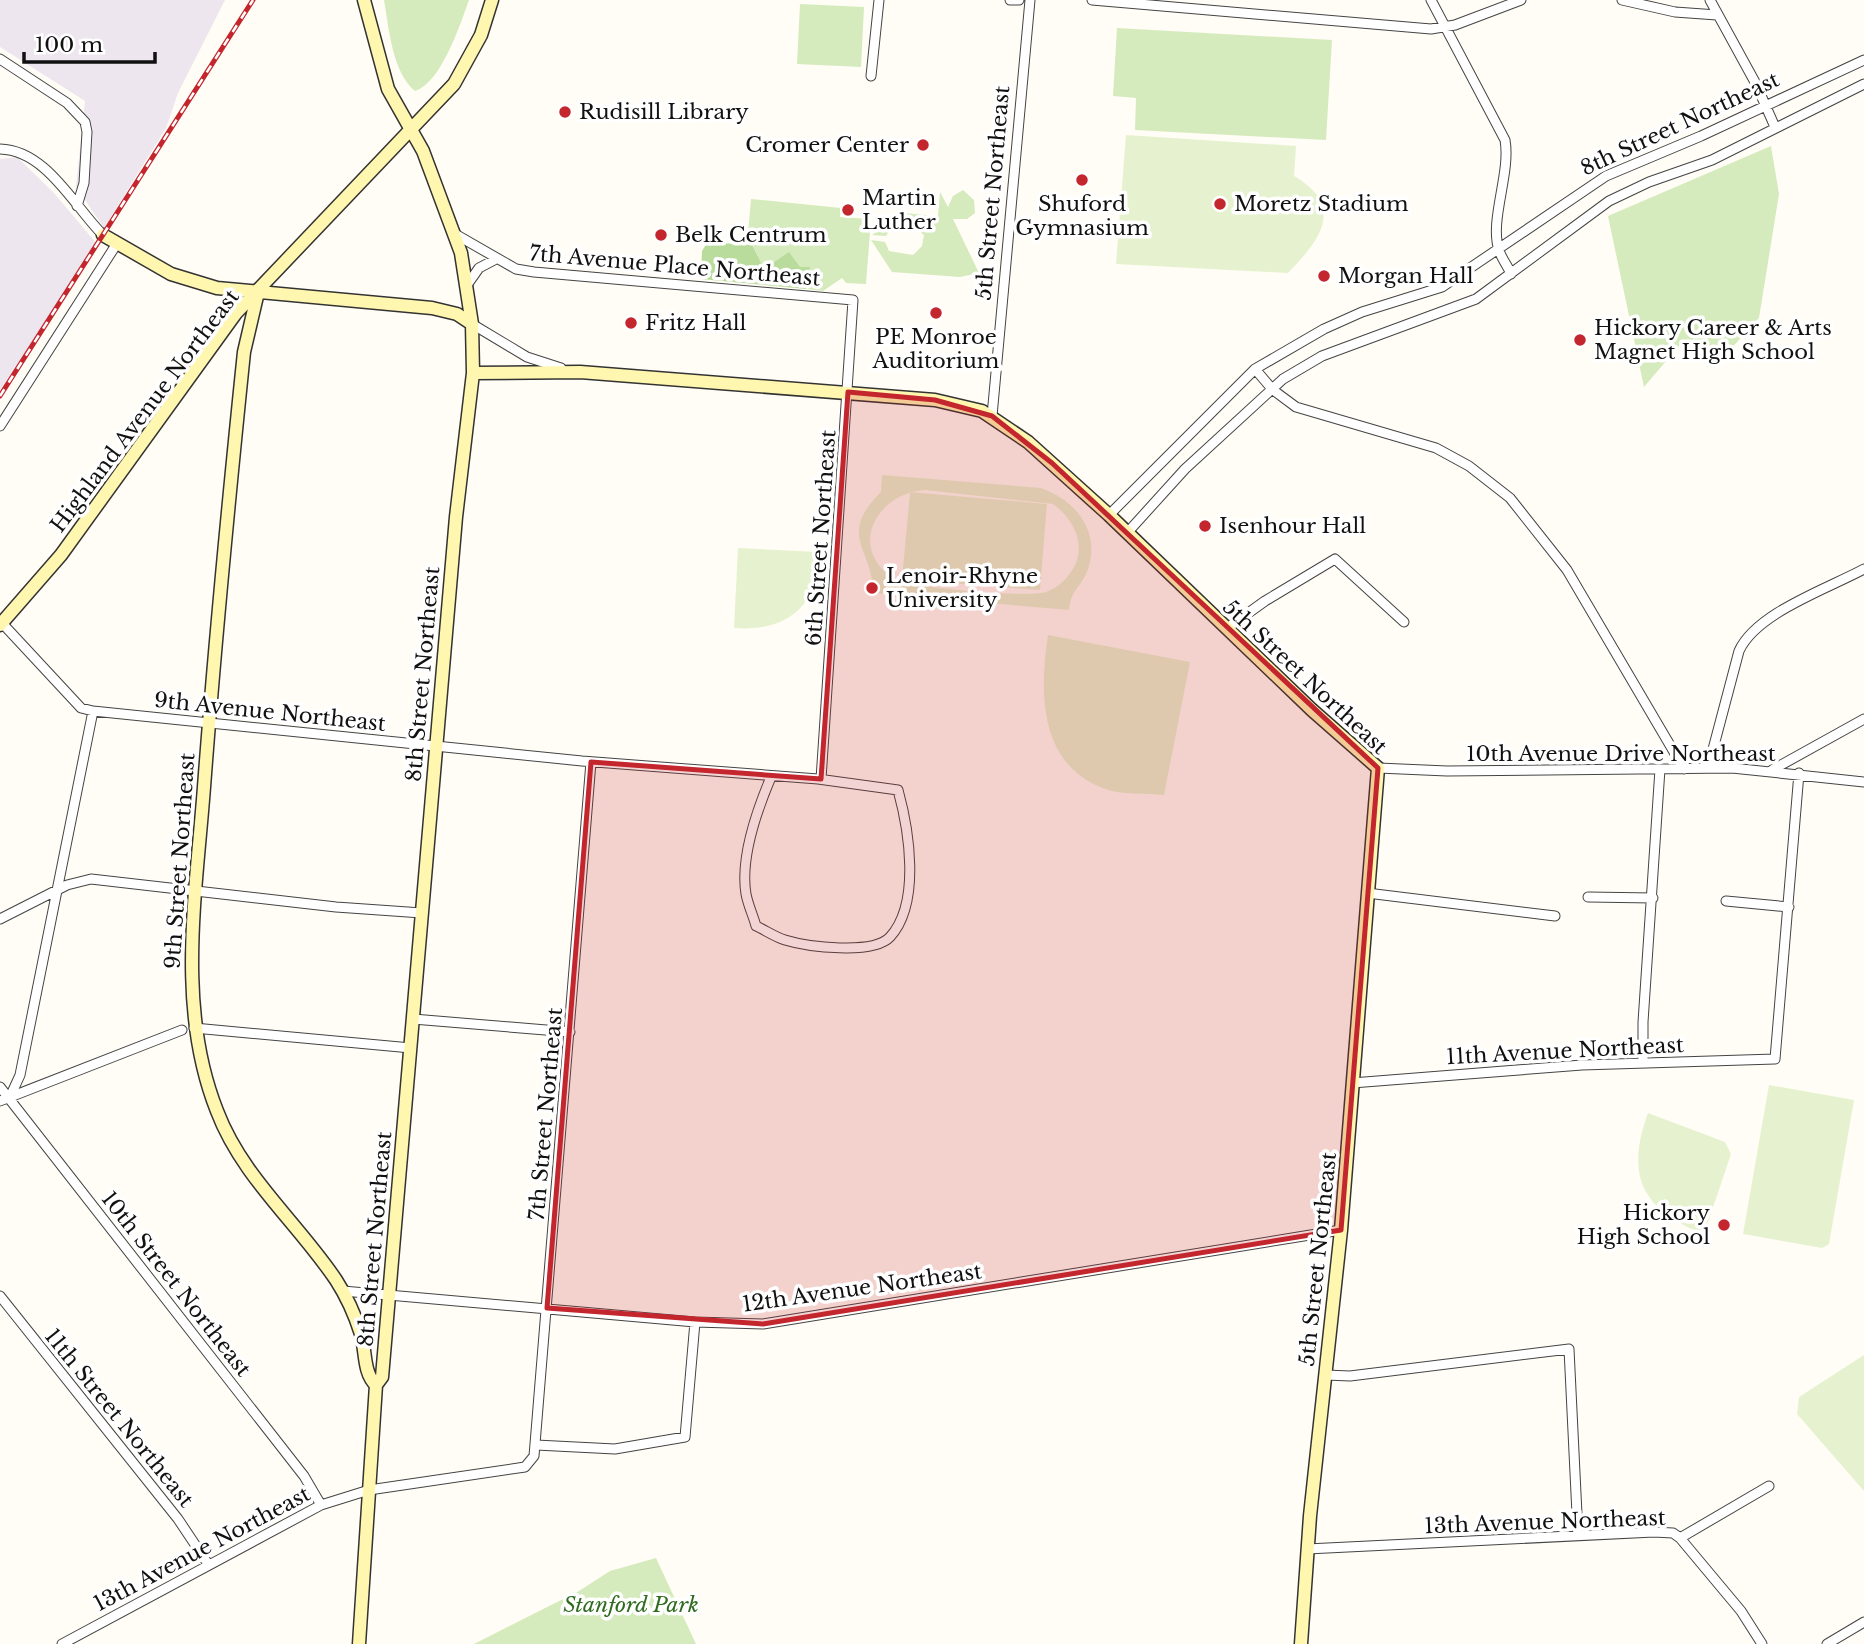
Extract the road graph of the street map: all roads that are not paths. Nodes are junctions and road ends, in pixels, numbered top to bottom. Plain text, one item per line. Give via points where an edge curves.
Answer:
1 (364, 0) edge
2 (492, 0) edge
3 (879, 0) edge
4 (1010, 0) edge
5 (1018, 0) edge
6 (1030, 0) edge
7 (1093, 0) edge
8 (1431, 0) edge
9 (1521, 0) edge
10 (1622, 0) edge
11 (1710, 0) edge
12 (1717, 15) junction
13 (1445, 28) junction
14 (0, 60) edge
15 (1864, 60) edge
16 (871, 76) dead end
17 (1864, 85) edge
18 (1766, 105) junction
19 (1775, 127) junction
20 (411, 131) junction
21 (0, 149) edge
22 (77, 206) junction
23 (455, 234) junction
24 (103, 235) joint
25 (116, 245) junction
26 (1498, 249) junction
27 (496, 259) junction
28 (1511, 274) junction
29 (467, 285) junction
30 (258, 292) junction
31 (853, 300) joint
32 (472, 324) junction
33 (1255, 369) junction
34 (580, 372) junction
35 (473, 373) junction
36 (1270, 387) junction
37 (848, 392) junction
38 (992, 416) junction
39 (0, 426) edge
40 (1110, 515) junction
41 (1127, 533) junction
42 (1864, 569) edge
43 (1405, 622) dead end
44 (1, 624) edge
45 (1226, 629) junction
46 (93, 711) junction
47 (1864, 719) edge
48 (209, 723) junction
49 (437, 747) junction
50 (591, 762) junction
51 (1378, 768) junction
52 (1708, 768) junction
53 (1660, 769) junction
54 (1684, 769) junction
55 (1772, 770) junction
56 (1799, 773) junction
57 (771, 778) junction
58 (821, 779) junction
59 (1864, 782) edge
60 (59, 888) junction
61 (197, 890) junction
62 (1367, 892) junction
63 (1588, 897) dead end
64 (1653, 898) junction
65 (1726, 901) dead end
66 (1789, 907) junction
67 (422, 913) junction
68 (1555, 916) dead end
69 (0, 919) edge
70 (413, 1019) junction
71 (188, 1029) junction
72 (570, 1032) junction
73 (411, 1048) junction
74 (1643, 1062) junction
75 (1352, 1083) junction
76 (0, 1087) edge
77 (4, 1100) edge
78 (1341, 1230) junction
79 (343, 1292) junction
80 (390, 1294) junction
81 (0, 1296) edge
82 (547, 1308) junction
83 (695, 1322) junction
84 (1326, 1375) junction
85 (376, 1385) junction
86 (536, 1445) junction
87 (527, 1466) joint
88 (1769, 1486) dead end
89 (369, 1490) junction
90 (321, 1505) junction
91 (1577, 1535) junction
92 (1680, 1538) junction
93 (1307, 1549) junction
94 (208, 1564) junction
95 (1864, 1622) edge
96 (62, 1644) edge
97 (359, 1644) edge
98 (1301, 1644) edge
99 (1762, 1644) edge
100 (1827, 1644) edge

1 - 20 main road, 8th Street Northeast via 388,89
2 - 20 main road via 481,35 454,84
3 - 16 street
4 - 5 street
6 - 38 street, 5th Street Northeast
7 - 13 street
8 - 13 street
9 - 13 street
10 - 12 street via 1675,12
11 - 12 street
12 - 18 street
13 - 26 street via 1505,140
14 - 22 street via 67,103 85,122 84,183
15 - 18 street, 8th Street Northeast
17 - 19 street
18 - 19 street
18 - 26 street, 8th Street Northeast via 1606,176
19 - 28 street via 1712,160 1609,201
20 - 23 main road, 8th Street Northeast
20 - 30 main road, Highland Avenue Northeast
21 - 22 street via 23,153 37,162
22 - 24 street
23 - 27 street, 7th Avenue Place Northeast
23 - 29 main road, 8th Street Northeast
24 - 25 main road
25 - 30 main road via 193,283
25 - 39 street
26 - 28 street
26 - 33 street, 8th Street Northeast via 1442,287 1337,323
27 - 29 street via 479,268
27 - 31 street, 7th Avenue Place Northeast via 534,272
28 - 36 street via 1476,299 1322,356
29 - 32 main road, 8th Street Northeast
30 - 32 main road via 432,308 457,314
30 - 44 main road, Highland Avenue Northeast via 236,313 61,555
30 - 48 main road, 9th Street Northeast via 244,352
31 - 37 street, 6th Street Northeast
32 - 34 street via 527,357
32 - 35 main road, 8th Street Northeast
33 - 36 street
33 - 40 street, 8th Street Northeast
34 - 35 main road
34 - 37 main road
35 - 49 main road, 8th Street Northeast
36 - 41 street
36 - 54 street via 1307,412 1436,448 1469,466 1510,498 1567,570
37 - 38 main road via 935,400
37 - 58 street, 6th Street Northeast
38 - 40 main road, 5th Street Northeast
40 - 41 main road, 5th Street Northeast
41 - 45 main road, 5th Street Northeast
42 - 52 street via 1749,634 1739,651
43 - 45 street via 1335,559
44 - 46 street via 82,708
45 - 51 main road, 5th Street Northeast
46 - 48 street, 9th Avenue Northeast
46 - 60 street
47 - 55 street
48 - 49 street, 9th Avenue Northeast
48 - 61 main road, 9th Street Northeast
49 - 50 street, 9th Avenue Northeast
49 - 67 main road, 8th Street Northeast
50 - 57 street, 9th Avenue Northeast
50 - 72 street, 7th Street Northeast
51 - 53 street, 10th Avenue Drive Northeast
51 - 62 main road, 5th Street Northeast
52 - 54 street, 10th Avenue Drive Northeast
52 - 55 street, 10th Avenue Drive Northeast
53 - 54 street, 10th Avenue Drive Northeast
53 - 64 street
55 - 56 street, 10th Avenue Drive Northeast
56 - 59 street, 10th Avenue Drive Northeast
56 - 66 street
57 - 58 street, 9th Avenue Northeast
57 - 58 street via 760,803 748,859 746,892 756,926 785,940 872,947 890,937 906,910 908,825 898,790
60 - 61 street via 102,879
60 - 69 street
60 - 77 street via 20,1075
61 - 67 street
61 - 71 main road, 9th Street Northeast
62 - 68 street
62 - 75 main road, 5th Street Northeast
63 - 64 street
64 - 74 street
65 - 66 street
66 - 74 street, 11th Avenue Northeast via 1775,1059
67 - 70 main road, 8th Street Northeast
70 - 72 street
70 - 73 main road, 8th Street Northeast
71 - 73 street
71 - 77 street
71 - 79 main road, 9th Street Northeast via 232,1142
72 - 82 street, 7th Street Northeast
73 - 80 main road, 8th Street Northeast
74 - 75 street, 11th Avenue Northeast
75 - 78 main road, 5th Street Northeast
76 - 77 street, 10th Street Northeast
77 - 90 street, 10th Street Northeast via 271,1432
78 - 83 street, 12th Avenue Northeast via 777,1322
78 - 84 main road, 5th Street Northeast
79 - 80 street, 12th Avenue Northeast
79 - 85 main road, 9th Street Northeast via 361,1336 368,1378
80 - 82 street, 12th Avenue Northeast
80 - 85 main road, 8th Street Northeast via 382,1377
81 - 94 street, 11th Street Northeast via 178,1519
82 - 83 street, 12th Avenue Northeast
82 - 86 street, 7th Street Northeast
83 - 86 street via 685,1437 615,1449
84 - 91 street via 1350,1377 1569,1349
84 - 93 main road, 5th Street Northeast
85 - 89 main road
86 - 87 street, 7th Street Northeast via 536,1454
87 - 89 street, 13th Avenue Northeast
88 - 92 street, 13th Avenue Northeast
89 - 90 street, 13th Avenue Northeast
89 - 97 main road
90 - 94 street, 13th Avenue Northeast
91 - 92 street, 13th Avenue Northeast via 1654,1532
91 - 93 street, 13th Avenue Northeast
92 - 99 street via 1741,1611
93 - 98 main road, 5th Street Northeast
94 - 96 street, 13th Avenue Northeast
95 - 100 street

